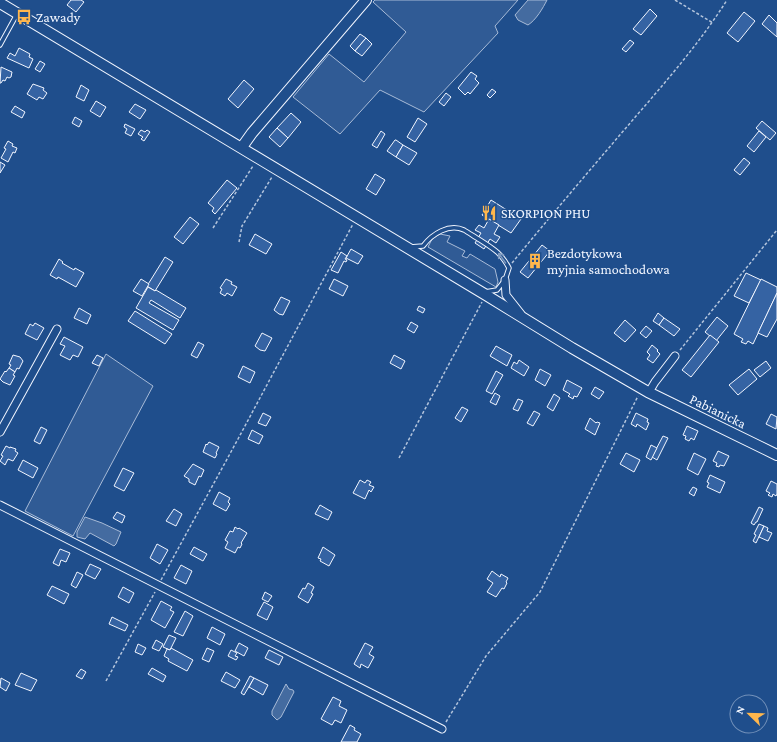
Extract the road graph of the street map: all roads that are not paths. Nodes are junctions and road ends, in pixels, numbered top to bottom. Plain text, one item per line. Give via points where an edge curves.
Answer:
1 (366, 0) edge
2 (0, 3) edge
3 (18, 13) junction
4 (0, 45) edge
5 (242, 147) junction
6 (423, 246) junction
7 (406, 247) junction
8 (425, 258) junction
9 (505, 280) junction
10 (484, 294) junction
11 (525, 319) junction
12 (57, 329) dead end
13 (675, 356) road end
14 (646, 391) junction
15 (0, 432) edge
16 (777, 455) edge
17 (0, 505) edge
18 (442, 729) road end

1 - 5 main road
2 - 3 main road, Pabianicka
3 - 4 lane
3 - 5 main road, Pabianicka
5 - 7 main road, Pabianicka
6 - 7 lane
6 - 8 lane
9 -> 6 lane via 509,268 499,252 463,230 453,228 440,231 429,238
7 - 8 main road, Pabianicka
8 - 10 main road, Pabianicka
9 - 10 lane via 497,290
9 - 11 street via 506,295
10 - 11 main road, Pabianicka
11 - 14 main road, Pabianicka
12 - 15 street
13 - 14 street
14 - 16 main road, Pabianicka
17 - 18 street

